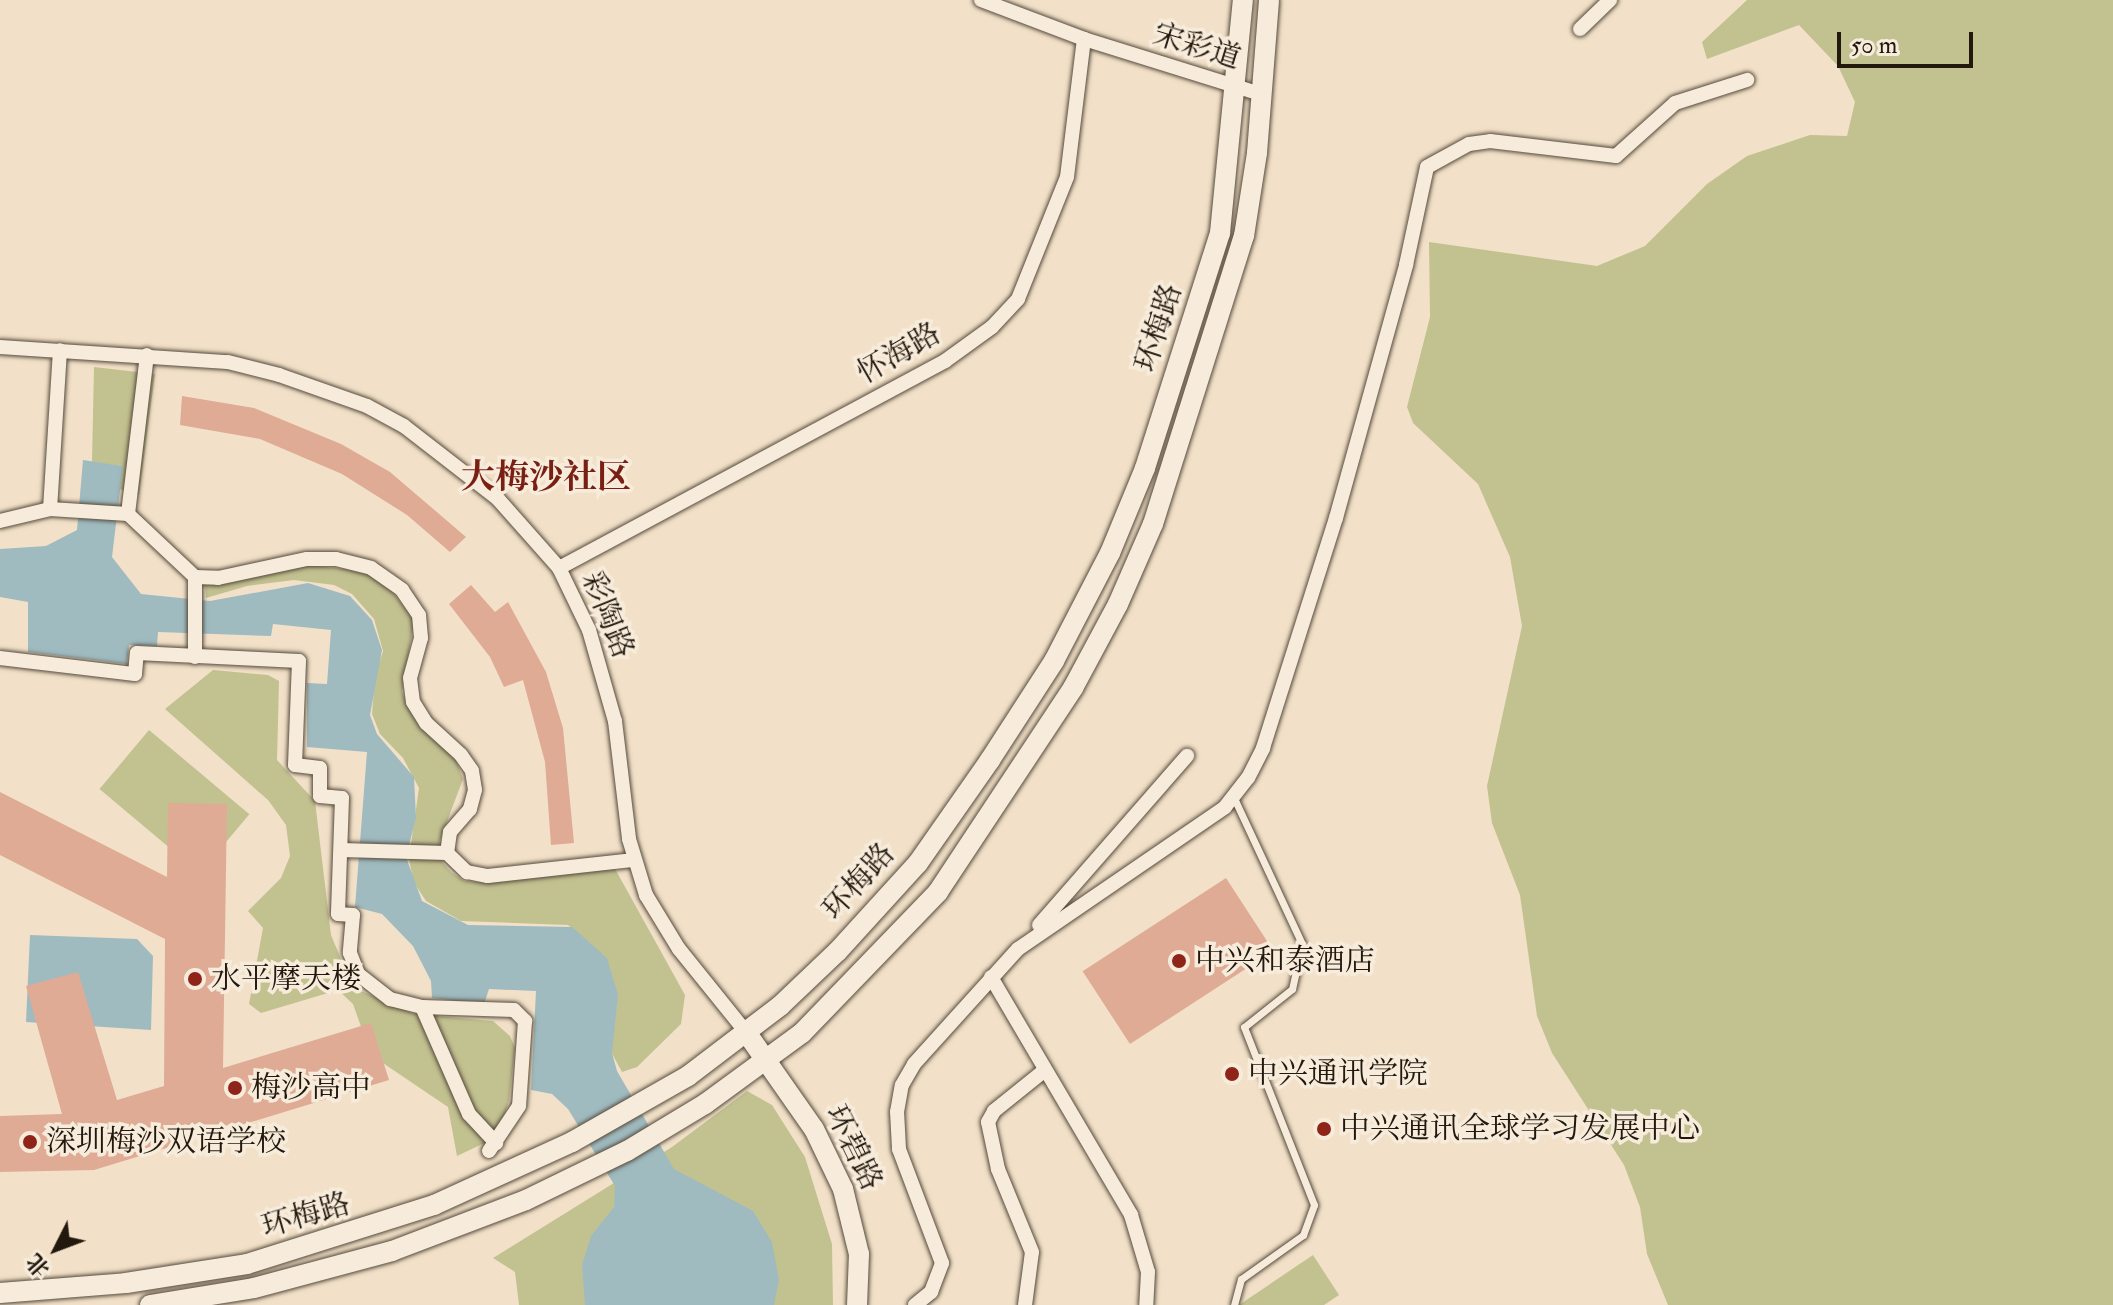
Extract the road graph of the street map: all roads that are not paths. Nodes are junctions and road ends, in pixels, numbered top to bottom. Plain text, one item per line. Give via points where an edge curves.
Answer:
1 (981, 0) edge
2 (1243, 0) edge
3 (1269, 0) edge
4 (1610, 0) edge
5 (1580, 29) dead end
6 (1084, 39) junction
7 (1747, 80) dead end
8 (1238, 87) junction
9 (1261, 94) junction
10 (0, 347) edge
11 (60, 350) junction
12 (147, 355) junction
13 (50, 509) junction
14 (128, 514) junction
15 (0, 521) edge
16 (559, 568) junction
17 (195, 577) junction
18 (195, 657) junction
19 (0, 658) edge
20 (1187, 756) dead end
21 (1234, 798) junction
22 (341, 850) junction
23 (447, 853) junction
24 (634, 860) junction
25 (1018, 949) junction
26 (991, 977) junction
27 (422, 1007) junction
28 (746, 1032) junction
29 (767, 1061) junction
30 (1045, 1070) junction
31 (0, 1293) edge
32 (150, 1305) edge
33 (857, 1305) edge
34 (915, 1305) edge
35 (1025, 1305) edge
36 (1146, 1305) edge
37 (1234, 1305) edge

1 - 6 street, 宋彩道
2 - 8 main road, 环梅路
3 - 9 main road, 环梅路
4 - 5 street
6 - 8 street, 宋彩道
6 - 16 street, 怀海路 via 1067,177 1018,299 992,327 945,361
7 - 21 street via 1675,103 1616,156 1490,141 1469,144 1427,167 1406,265 1336,518 1263,748
8 - 9 street, 宋彩道
8 - 28 main road, 环梅路 via 1213,258 1145,468 1085,605 1021,715 918,863 837,952
9 - 29 main road, 环梅路 via 1249,207 1227,301 1153,524 1104,631 1014,783 938,892 854,985
10 - 11 street, 彩陶路
11 - 12 street, 彩陶路
11 - 13 street
12 - 14 street
12 - 16 street, 彩陶路 via 228,362 367,406 453,460 498,499
13 - 14 street
13 - 15 street
14 - 17 street
16 - 24 street, 彩陶路 via 582,611 604,673
17 - 18 street
17 - 23 street via 336,559 371,568 402,590 419,615 421,638 410,678 413,702 472,771 470,809 450,832
18 - 19 street via 137,653 135,674
18 - 22 street via 299,661 295,765 320,768 320,796 342,798
20 - 25 street
21 - 25 street
21 - 37 lane via 1302,944 1292,989 1244,1027 1314,1205 1303,1235 1241,1279
22 - 23 street
22 - 27 street via 338,914 353,915 350,953 358,974 390,999
23 - 24 street via 467,872 488,876
24 - 28 street, 彩陶路 via 665,928
25 - 26 street
26 - 30 street
26 - 34 street via 914,1064 899,1098 902,1163 942,1263 931,1292
27 - 27 street via 514,1010 525,1021 519,1106 492,1147 469,1114
28 - 29 main road, 环碧路
28 - 31 main road, 环梅路 via 642,1104 434,1205 308,1249 186,1275
29 - 32 main road, 环梅路 via 660,1132 588,1170 392,1251 254,1288
29 - 33 main road, 环碧路 via 814,1129 843,1189 859,1254
30 - 35 street via 994,1111 988,1122 998,1169 1031,1244 1032,1276
30 - 36 street via 1143,1243

